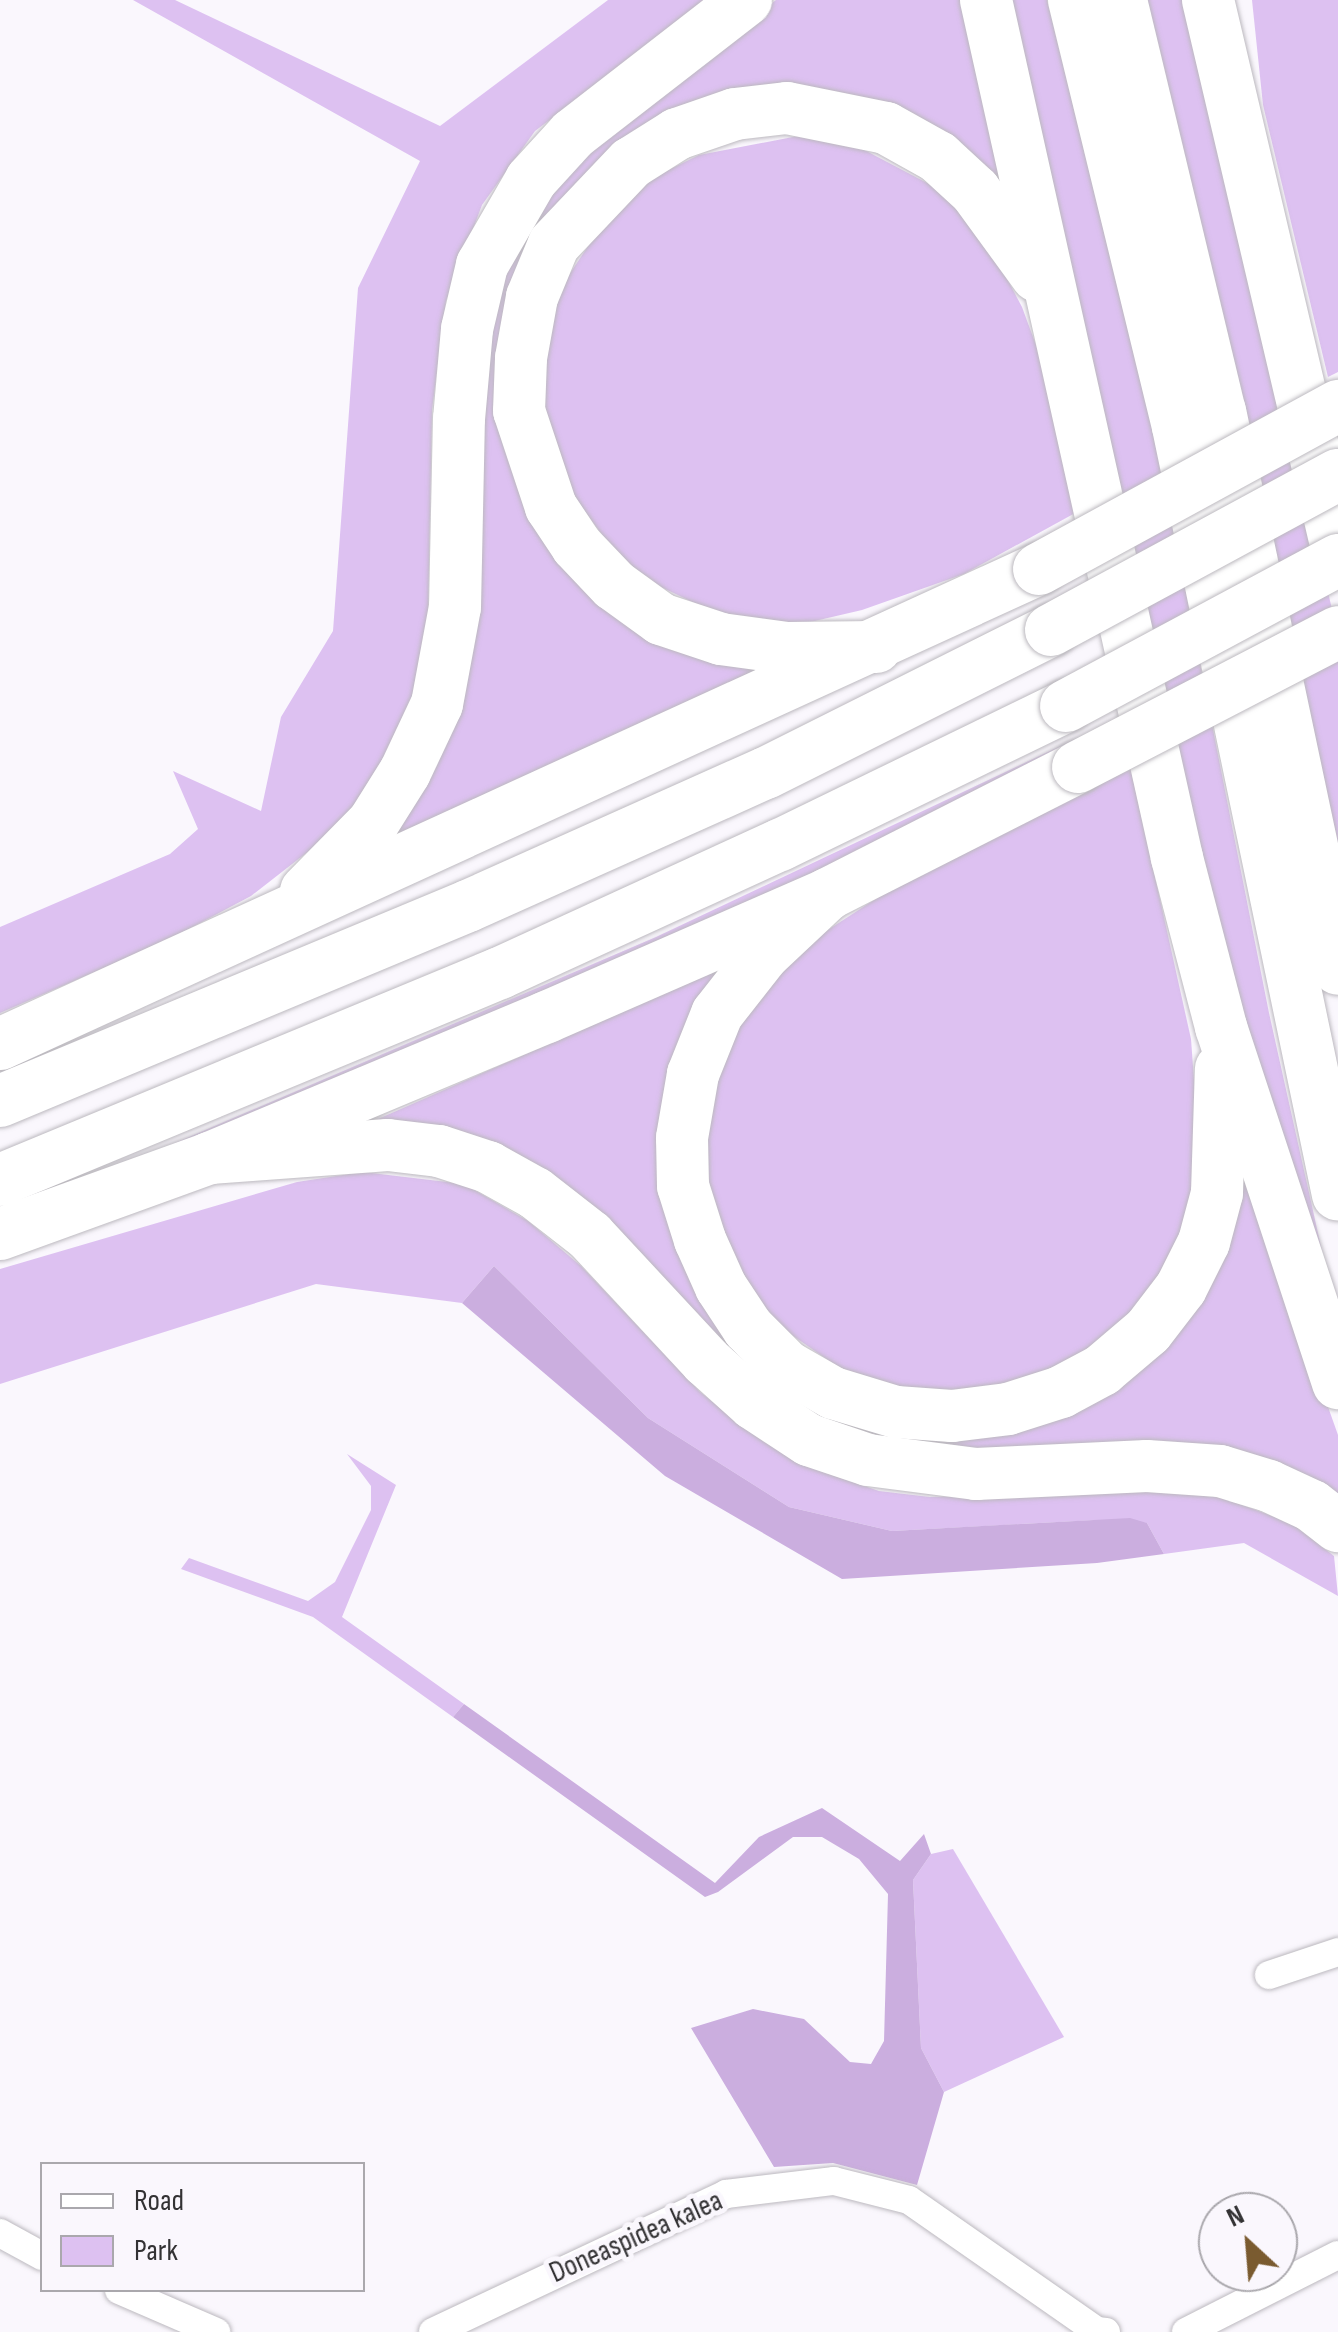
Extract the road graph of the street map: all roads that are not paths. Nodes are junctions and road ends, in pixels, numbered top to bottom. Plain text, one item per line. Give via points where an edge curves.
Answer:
1 (746, 0) edge
2 (986, 0) edge
3 (1074, 0) edge
4 (1121, 0) edge
5 (1208, 0) edge
6 (1236, 0) edge
7 (1236, 116) junction
8 (1052, 298) junction
9 (1338, 406) edge
10 (1338, 475) edge
11 (1338, 556) edge
12 (1338, 632) edge
13 (876, 646) junction
14 (828, 894) junction
15 (275, 918) junction
16 (1338, 970) edge
17 (1222, 1027) junction
18 (0, 1044) edge
19 (0, 1101) edge
20 (210, 1158) junction
21 (0, 1180) edge
22 (1338, 1195) edge
23 (0, 1234) edge
24 (1338, 1383) edge
25 (1338, 1526) edge
26 (1338, 1952) edge
27 (1269, 1975) dead end
28 (1338, 2255) edge
29 (124, 2292) edge
30 (216, 2332) edge
31 (433, 2332) edge
32 (1106, 2332) edge
33 (1186, 2332) edge

1 - 15 highway via 573,134 531,180 482,266 467,329 455,607 438,704 373,823
2 - 8 highway
3 - 22 highway via 1178,426
4 - 16 highway via 1220,411
5 - 7 highway
6 - 7 highway
7 - 11 highway
8 - 13 highway via 975,191 938,156 886,128 787,108 735,114 678,134 631,162 554,244 532,297 520,412 551,507 576,546 661,619 721,639 787,648
8 - 17 highway via 1177,858
9 - 13 highway, bridge via 1039,569
10 - 19 highway, bridge via 766,773
11 - 21 highway, bridge via 1066,706 780,845 500,973
12 - 14 highway, bridge
13 - 15 highway
14 - 17 highway via 764,954 717,1014 693,1074 682,1138 684,1186 721,1287 748,1328 786,1366 833,1393 896,1412 952,1416 1008,1409 1102,1370 1148,1331 1181,1288 1204,1242 1217,1194
14 - 20 highway
15 - 18 highway
17 - 24 highway
20 - 23 highway
20 - 25 highway via 388,1145 439,1151 488,1167 536,1193 590,1236 754,1404 809,1440 868,1460 976,1474 1147,1466 1220,1471 1270,1486
26 - 27 street
28 - 33 street
29 - 30 street
31 - 32 street, Doneaspidea kalea via 726,2194 834,2181 908,2200

